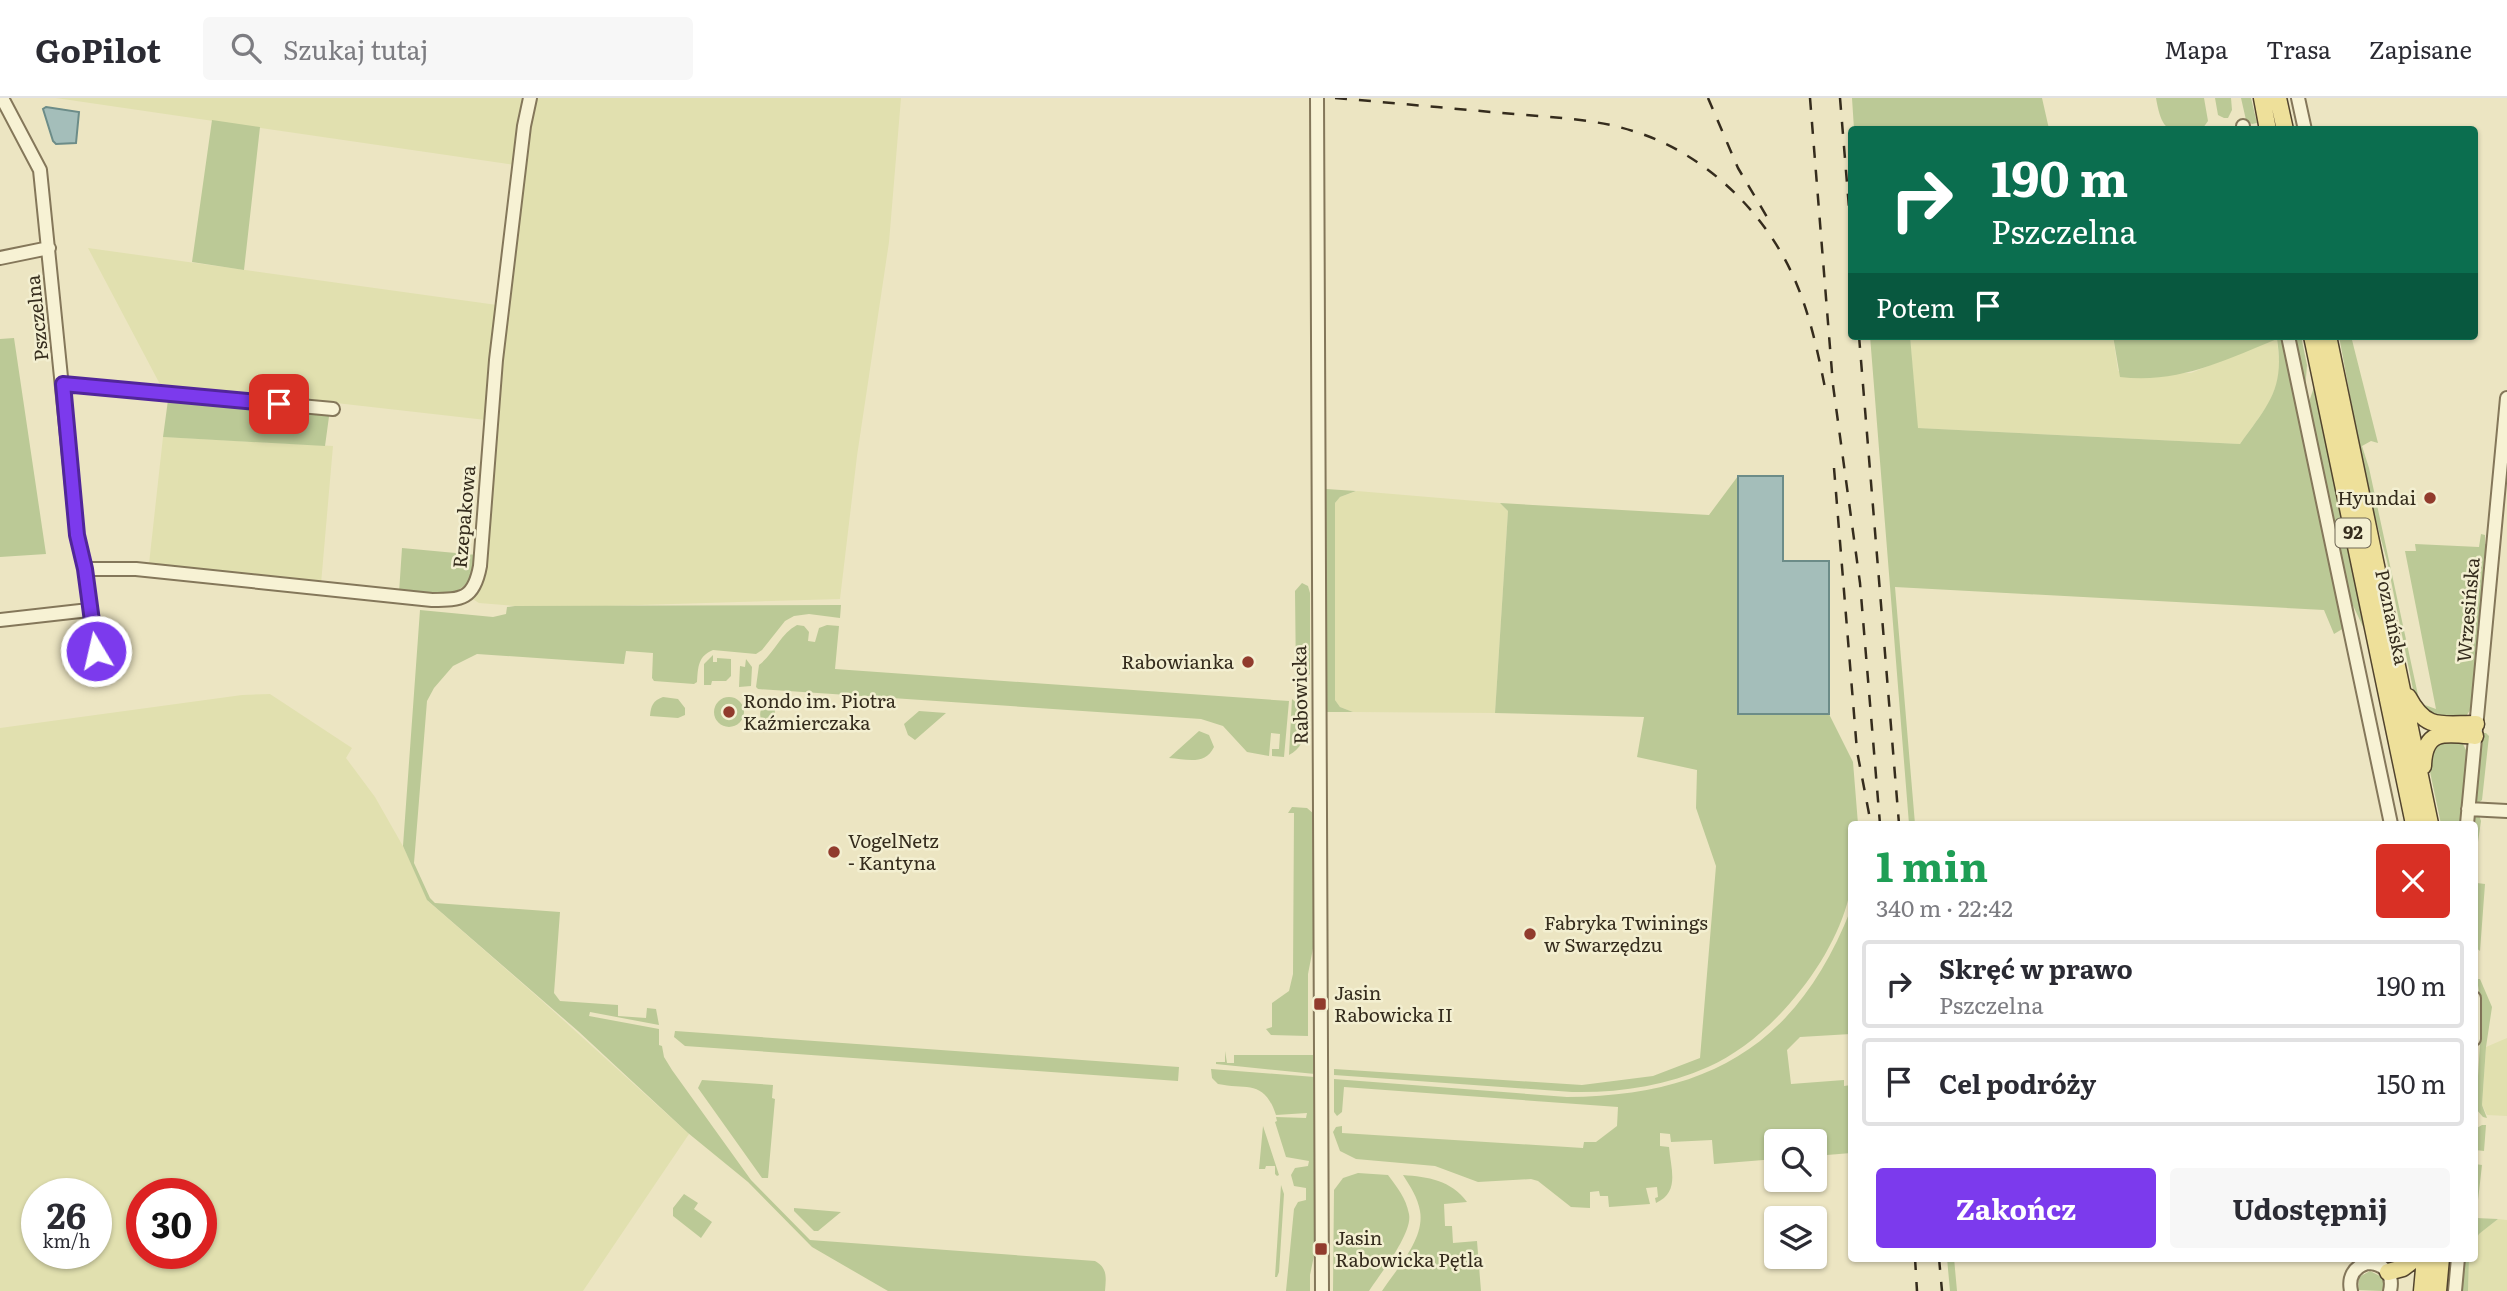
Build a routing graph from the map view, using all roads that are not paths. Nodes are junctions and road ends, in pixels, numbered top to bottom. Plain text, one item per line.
1 (2, 98) edge
2 (530, 98) edge
3 (1317, 98) edge
4 (2262, 98) edge
5 (2278, 98) edge
6 (2298, 98) edge
7 (2267, 126) edge
8 (2284, 126) edge
9 (2304, 126) edge
10 (49, 247) junction
11 (0, 258) edge
12 (2289, 340) edge
13 (2313, 340) edge
14 (2329, 340) edge
15 (63, 384) junction
16 (2507, 398) edge
17 (333, 409) dead end
18 (2492, 558) junction
19 (2507, 560) edge
20 (85, 569) junction
21 (89, 610) junction
22 (0, 620) edge
23 (96, 651) dead end
24 (2402, 686) junction
25 (2476, 730) junction
26 (2422, 786) junction
27 (2468, 809) junction
28 (2507, 811) edge
29 (2390, 821) edge
30 (2413, 821) edge
31 (2429, 821) edge
32 (2467, 821) edge
33 (2411, 1262) edge
34 (2425, 1262) edge
35 (2441, 1262) edge
36 (2458, 1262) edge
37 (2383, 1265) edge
38 (1322, 1291) edge
39 (2351, 1291) edge
40 (2390, 1291) edge
41 (2422, 1291) edge
42 (2438, 1291) edge
43 (2455, 1291) edge

1 - 10 street, Pszczelna
2 - 20 street, Rzepakowa
3 - 38 street, Rabowicka
4 - 7 main road
5 - 8 main road
6 - 9 street
10 - 11 street, Pszczelna
10 - 15 street, Pszczelna
12 - 29 street
13 - 30 main road, Poznańska / 92
14 - 24 main road, Poznańska / 92
15 - 17 street, Pszczelna
15 - 20 street, Pszczelna
16 - 18 street, Wrzesińska
18 - 19 street
18 - 25 street, Wrzesińska
20 - 21 street, Pszczelna
21 - 22 street
21 - 23 street, Pszczelna
24 - 25 main road
24 - 26 main road, Poznańska / 92
25 - 26 main road
25 - 27 street, Wrzesińska
26 - 31 main road, Poznańska / 92
27 - 28 street
27 - 32 street, Wrzesińska
33 - 37 main road
34 - 41 main road
35 - 42 main road
36 - 43 street
37 - 39 street
37 - 40 street

